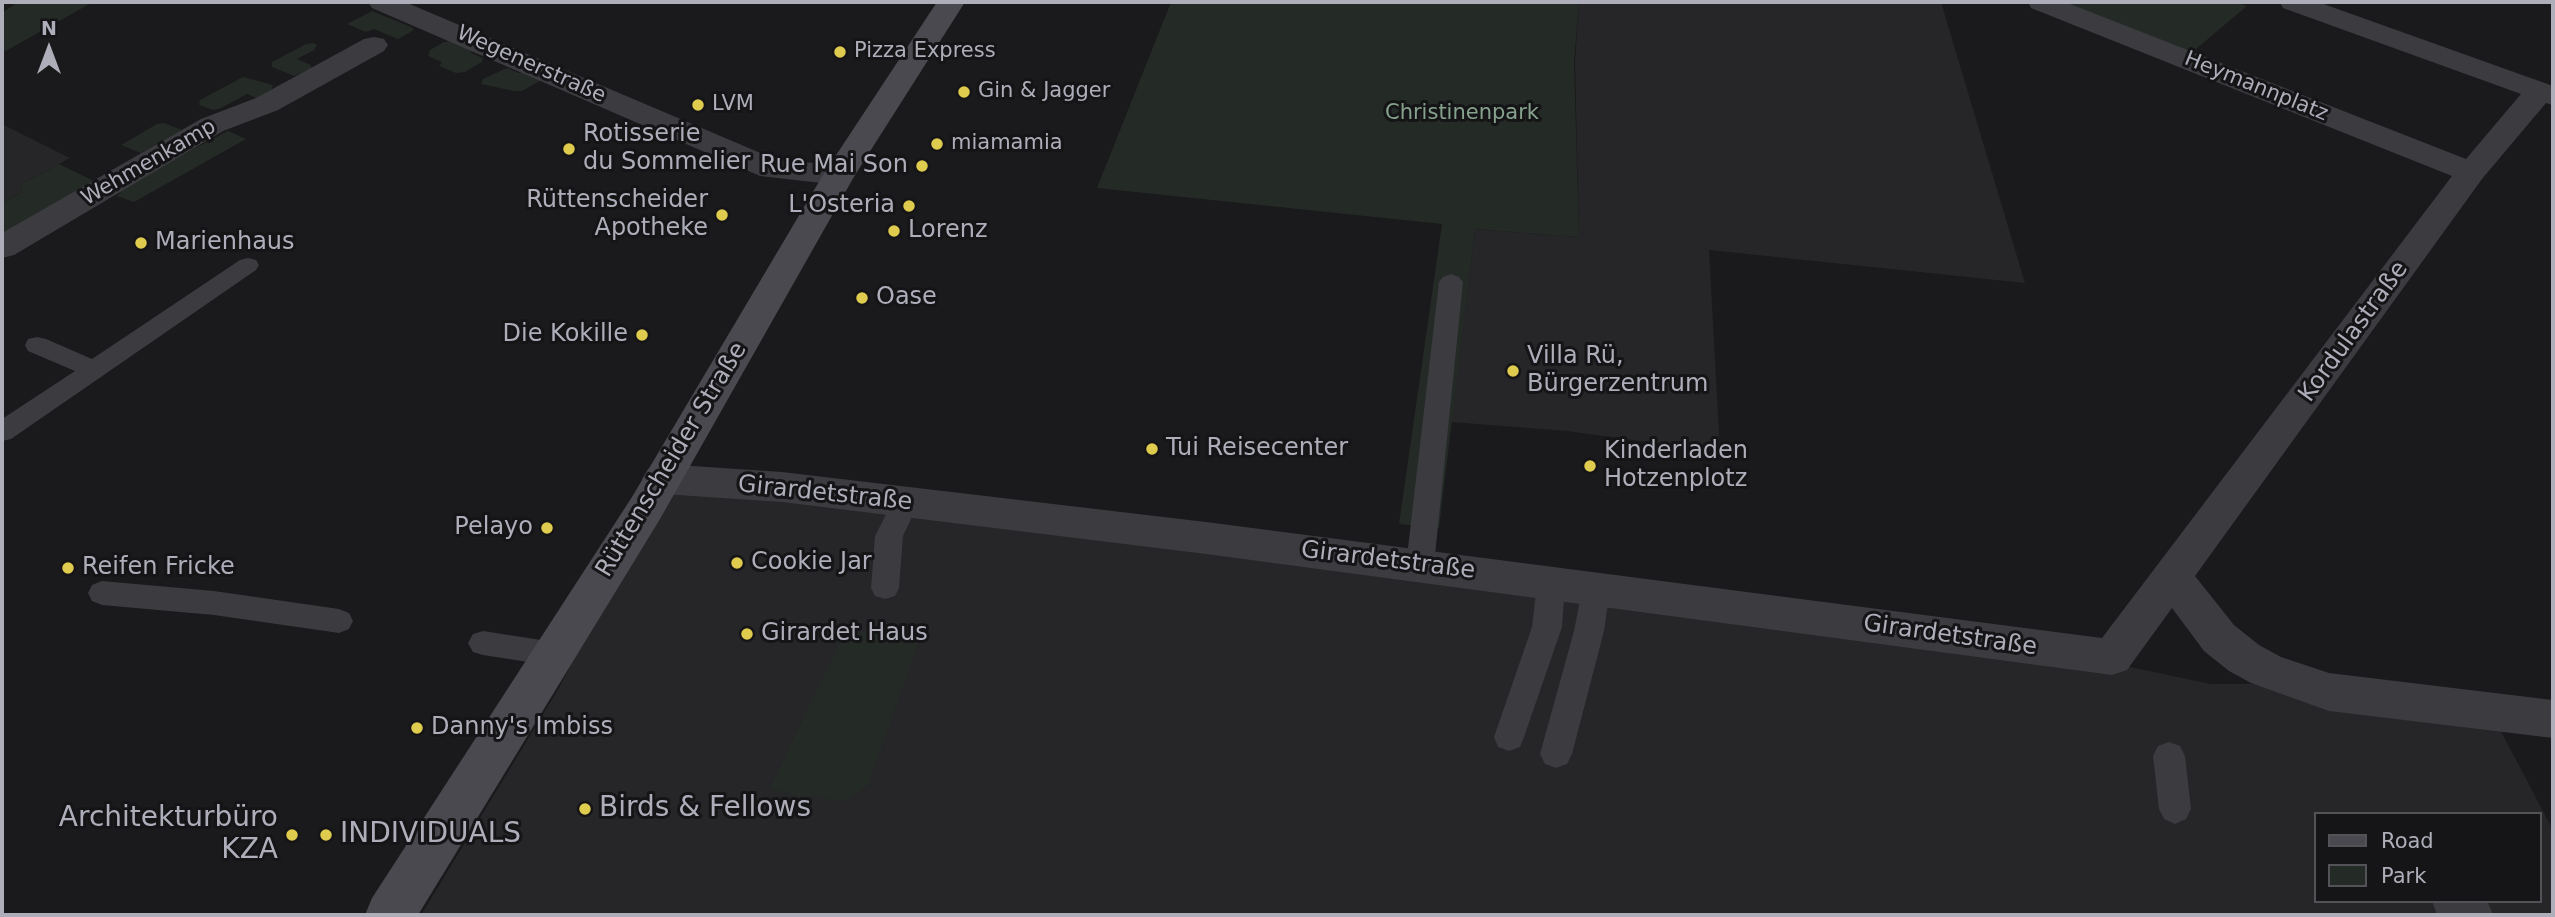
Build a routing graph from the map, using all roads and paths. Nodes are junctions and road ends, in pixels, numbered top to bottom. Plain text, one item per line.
1 (382, 2) edge
2 (951, 2) edge
3 (2041, 2) edge
4 (2293, 2) edge
5 (423, 8) edge
6 (374, 45) dead end
7 (2546, 93) edge
8 (2471, 172) junction
9 (839, 175) junction
10 (2, 247) edge
11 (248, 265) dead end
12 (1451, 282) dead end
13 (37, 345) dead end
14 (94, 369) junction
15 (2, 432) edge
16 (662, 479) junction
17 (906, 502) junction
18 (1420, 565) junction
19 (2173, 576) junction
20 (1551, 584) junction
21 (885, 588) dead end
22 (1597, 590) junction
23 (102, 593) dead end
24 (339, 621) dead end
25 (483, 643) dead end
26 (554, 654) junction
27 (2112, 657) joint
28 (2553, 719) edge
29 (1508, 737) dead end
30 (1556, 754) dead end
31 (2169, 756) dead end
32 (2175, 809) dead end
33 (2450, 903) edge
34 (390, 915) edge
35 (2476, 915) edge

1 - 5 street, Wegenerstraße
2 - 9 street, Rüttenscheider Straße
3 - 8 street, Heymannplatz
4 - 7 street
5 - 9 street, Wegenerstraße
6 - 10 street, Wehmenkamp
7 - 8 street, Kordulastraße
8 - 19 street, Kordulastraße
9 - 16 street, Rüttenscheider Straße
11 - 14 lane
12 - 18 lane
13 - 14 lane
14 - 15 lane
16 - 17 street, Girardetstraße
16 - 26 street, Rüttenscheider Straße
17 - 18 street, Girardetstraße
17 - 21 lane
18 - 20 street, Girardetstraße
19 - 27 street, Kordulastraße
19 - 28 street
20 - 22 street, Girardetstraße
20 - 29 lane
22 - 27 street, Girardetstraße
22 - 30 lane
23 - 24 lane
25 - 26 lane
26 - 34 street, Rüttenscheider Straße
31 - 32 lane
33 - 35 lane

